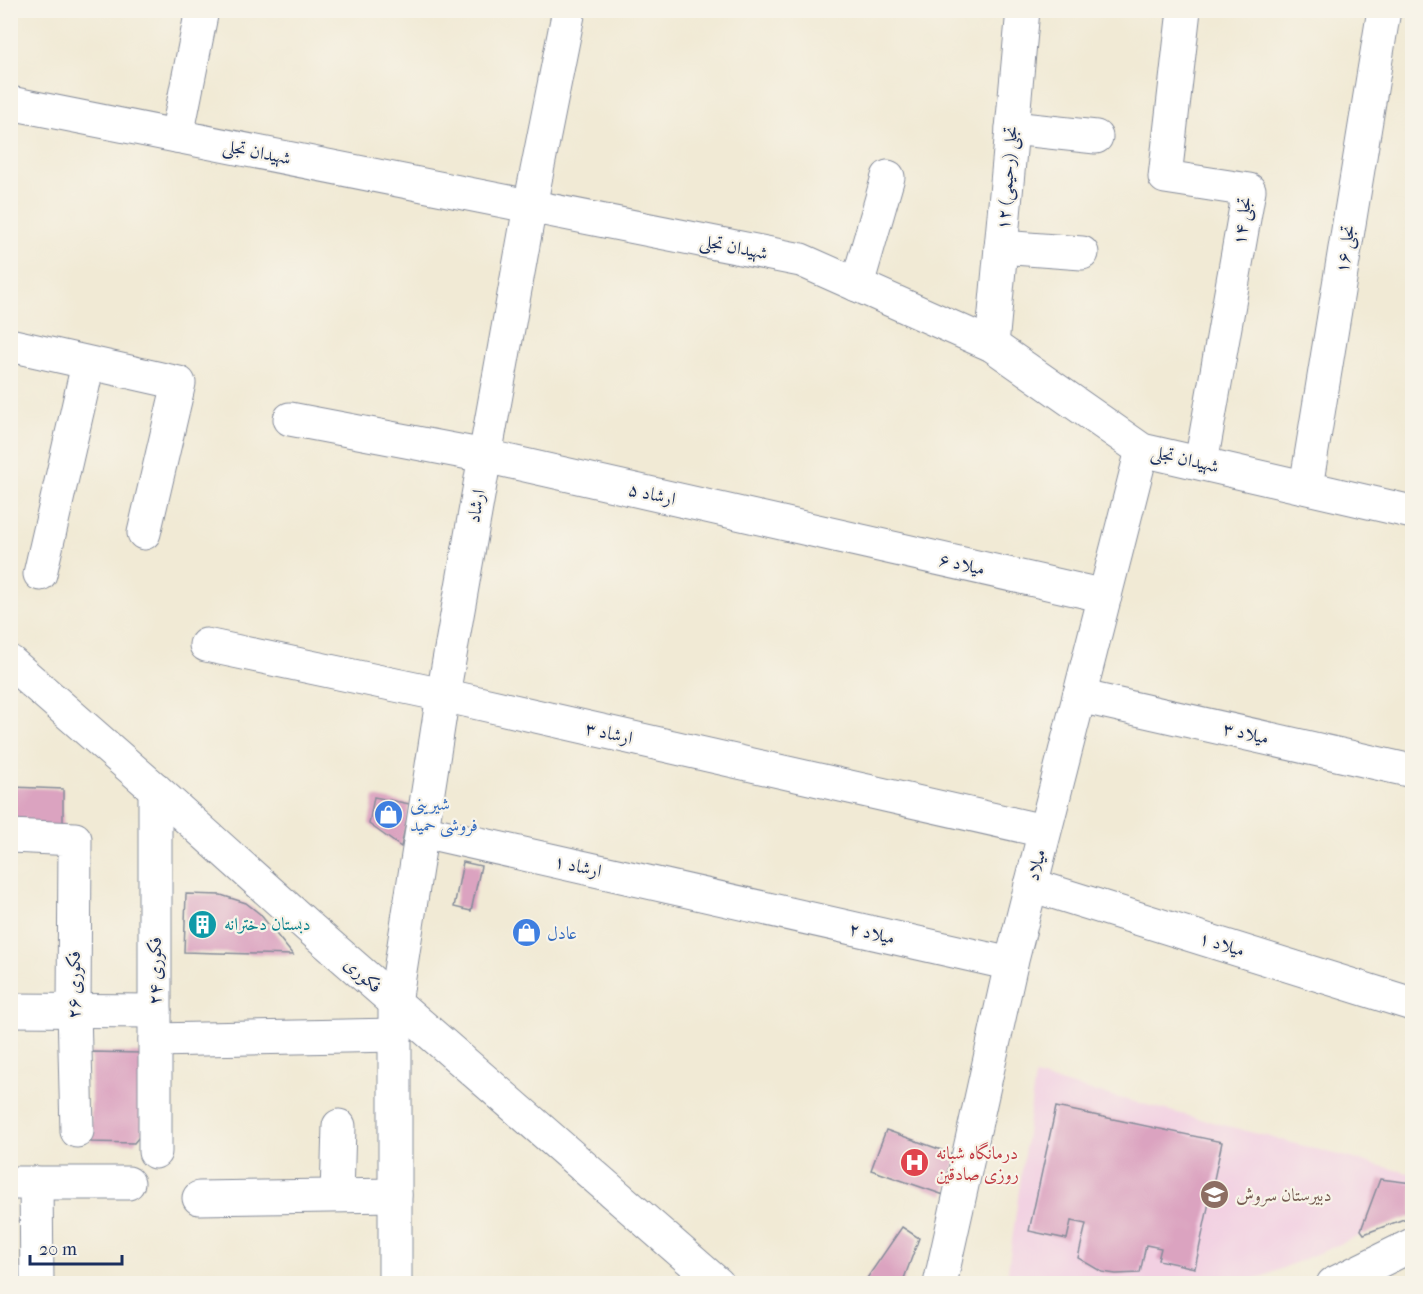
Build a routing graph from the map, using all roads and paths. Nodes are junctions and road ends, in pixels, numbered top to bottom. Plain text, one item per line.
1 (202, 10) edge
2 (569, 10) edge
3 (1023, 10) edge
4 (1184, 10) edge
5 (1383, 10) edge
6 (10, 103) edge
7 (1012, 128) junction
8 (177, 136) junction
9 (1096, 137) dead end
10 (888, 177) dead end
11 (530, 206) junction
12 (1001, 247) junction
13 (1082, 253) dead end
14 (856, 285) junction
15 (10, 345) edge
16 (992, 345) junction
17 (88, 364) junction
18 (290, 419) dead end
19 (1142, 450) junction
20 (485, 456) junction
21 (1201, 463) junction
22 (1306, 487) junction
23 (1413, 512) edge
24 (819, 532) joint
25 (144, 533) dead end
26 (40, 574) dead end
27 (1105, 596) junction
28 (206, 645) dead end
29 (10, 662) edge
30 (443, 695) junction
31 (1079, 696) junction
32 (1413, 771) edge
33 (155, 789) junction
34 (422, 831) junction
35 (1044, 831) junction
36 (10, 836) edge
37 (1031, 885) junction
38 (734, 902) joint
39 (1011, 964) junction
40 (395, 1003) junction
41 (1413, 1004) edge
42 (74, 1009) junction
43 (10, 1010) edge
44 (155, 1025) junction
45 (395, 1035) junction
46 (339, 1126) dead end
47 (77, 1131) dead end
48 (155, 1152) dead end
49 (23, 1183) edge
50 (128, 1183) dead end
51 (337, 1195) junction
52 (395, 1195) junction
53 (199, 1198) dead end
54 (1413, 1245) edge
55 (37, 1284) edge
56 (395, 1284) edge
57 (718, 1284) edge
58 (939, 1284) edge
59 (1333, 1284) edge

1 - 8 street
2 - 11 street, ارشاد
3 - 7 street, ۱۲ تجلی (رحیمی)
4 - 21 street, تجلی ۱۴
5 - 22 street, ۱۶ تجلی
6 - 8 street, شهیدان تجلی
7 - 9 street
7 - 12 street, ۱۲ تجلی (رحیمی)
8 - 11 street, شهیدان تجلی
10 - 14 street
11 - 14 street, شهیدان تجلی
11 - 20 street, ارشاد
12 - 13 street
12 - 16 street, ۱۲ تجلی (رحیمی)
14 - 16 street, شهیدان تجلی
15 - 17 street
16 - 19 street, شهیدان تجلی
17 - 25 street
17 - 26 street
18 - 20 street, ۵ ارشاد
19 - 21 street, شهیدان تجلی
19 - 27 street, میلاد
20 - 24 street, ۵ ارشاد
20 - 30 street, ارشاد
21 - 22 street, شهیدان تجلی
22 - 23 street, شهیدان تجلی
24 - 27 street, ۶ میلاد
27 - 31 street, میلاد
28 - 30 street, ۳ ارشاد
29 - 33 street, فکوری
30 - 34 street, ارشاد
30 - 35 street, ۳ ارشاد
31 - 32 street, ۳ میلاد
31 - 35 street, میلاد
33 - 40 street, فکوری
33 - 44 street, فکوری ۲۴
34 - 38 street, ۱ ارشاد
34 - 40 street, ارشاد
35 - 37 street, میلاد
36 - 42 street, فکوری ۲۶
37 - 39 street, میلاد
37 - 41 street, ۱ میلاد
38 - 39 street, ۲ میلاد
39 - 58 street, میلاد
40 - 45 street, ارشاد
40 - 57 street, فکوری
42 - 43 street
42 - 44 street
42 - 47 street, فکوری ۲۶
44 - 45 street
44 - 48 street, فکوری ۲۴
45 - 52 street, ارشاد
46 - 51 street
49 - 50 street
49 - 55 street
51 - 52 street
51 - 53 street
52 - 56 street, ارشاد
54 - 59 street

